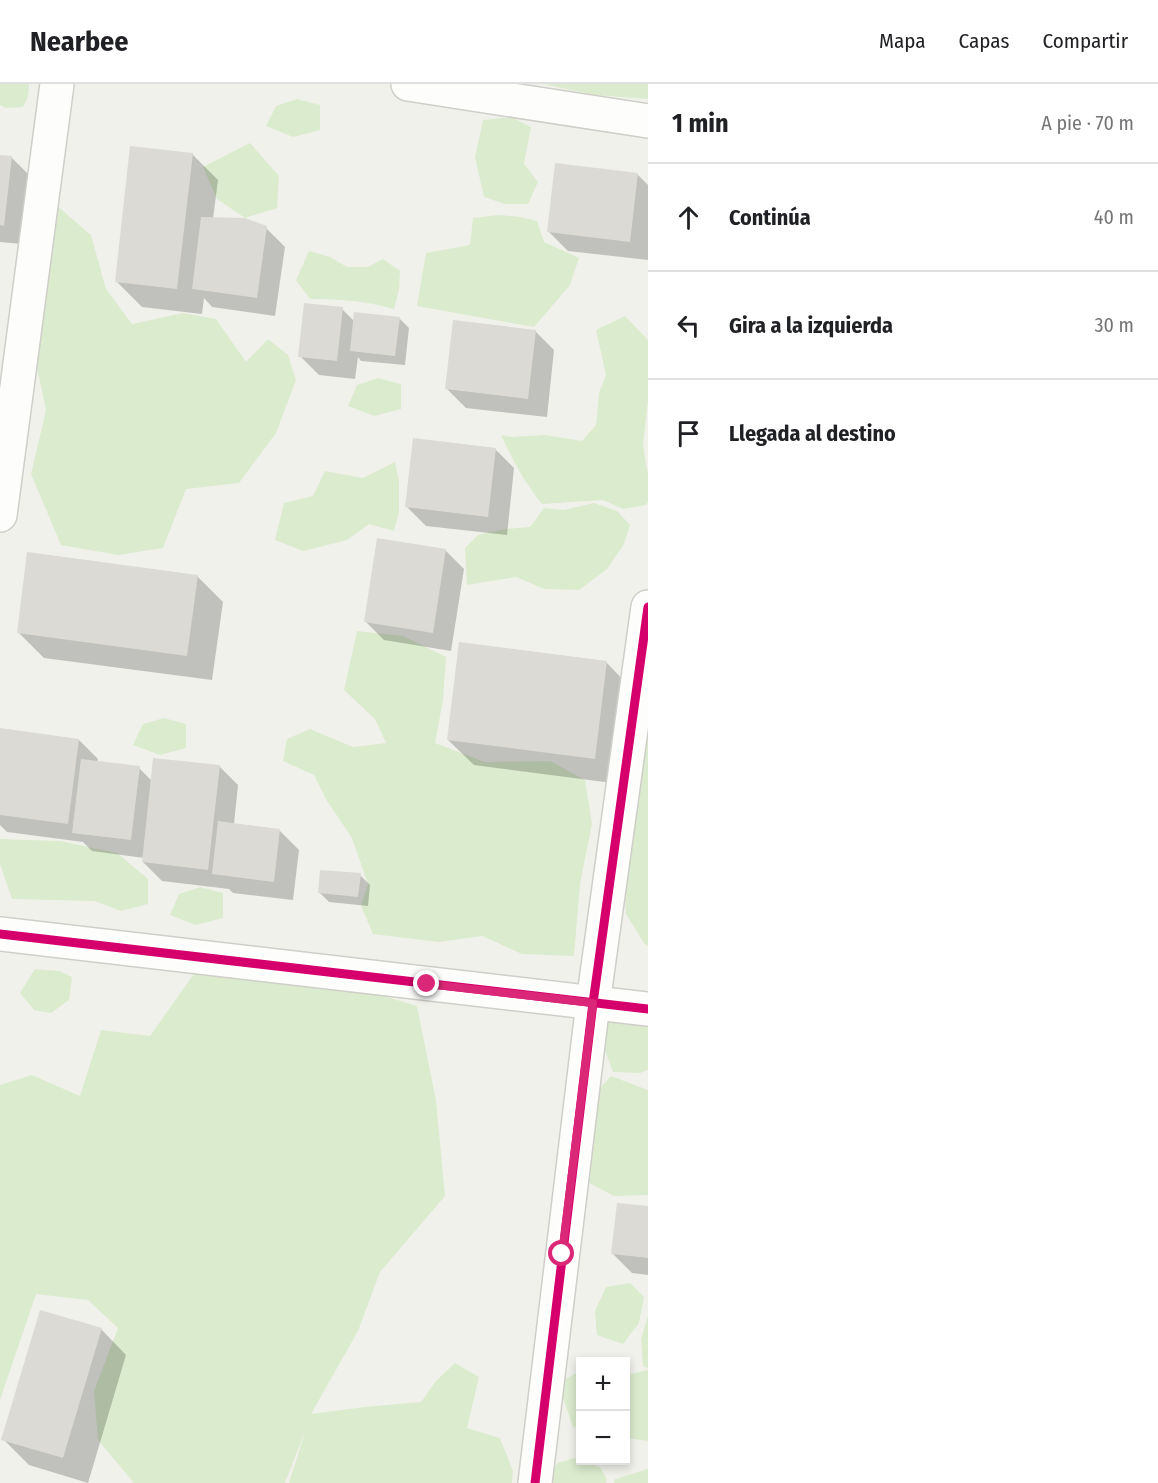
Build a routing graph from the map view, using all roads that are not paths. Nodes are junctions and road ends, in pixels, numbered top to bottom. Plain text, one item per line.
1 (57, 84) edge
2 (408, 84) edge
3 (648, 121) edge
4 (1, 507) edge
5 (648, 608) edge
6 (0, 934) edge
7 (593, 1003) junction
8 (648, 1009) edge
9 (535, 1483) edge

1 - 4 street
2 - 3 street
5 - 7 street
6 - 7 street
7 - 8 street
7 - 9 street

